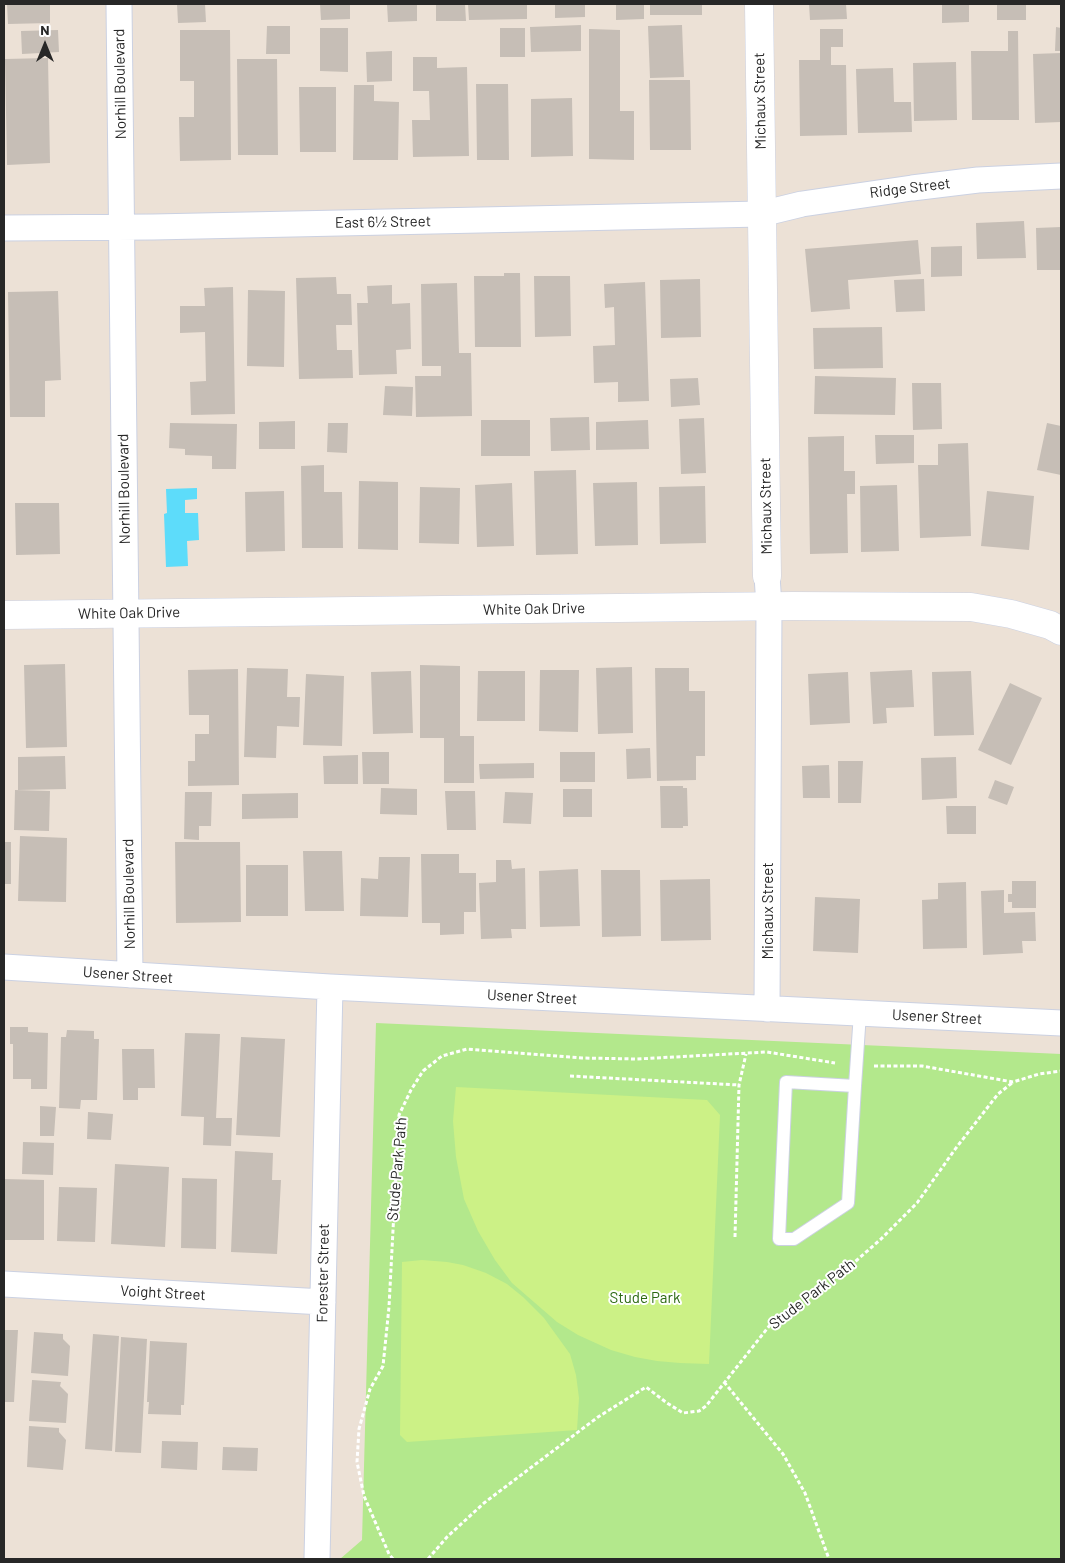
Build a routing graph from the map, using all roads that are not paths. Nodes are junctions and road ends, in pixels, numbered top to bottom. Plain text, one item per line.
1 (119, 4) edge
2 (759, 4) edge
3 (1061, 176) edge
4 (761, 214) junction
5 (121, 227) junction
6 (4, 228) edge
7 (767, 576) joint
8 (769, 606) junction
9 (126, 613) junction
10 (4, 615) edge
11 (1061, 631) edge
12 (4, 967) edge
13 (130, 975) junction
14 (330, 987) junction
15 (767, 1009) junction
16 (860, 1013) junction
17 (1061, 1022) edge
18 (855, 1086) junction
19 (4, 1284) edge
20 (323, 1302) junction
21 (317, 1559) edge

1 - 5 street, Norhill Boulevard
2 - 4 main road, Michaux Street
3 - 4 street, Ridge Street
4 - 5 street, East 6½ Street
4 - 7 main road, Michaux Street
5 - 6 street, East 6½ Street
5 - 9 street, Norhill Boulevard
7 - 8 street, Michaux Street
8 - 9 main road, White Oak Drive
8 - 11 main road, White Oak Drive
8 - 15 street, Michaux Street
9 - 10 main road, White Oak Drive
9 - 13 street, Norhill Boulevard
12 - 13 street, Usener Street
13 - 14 street, Usener Street
14 - 15 street, Usener Street
14 - 20 street, Forester Street
15 - 16 street, Usener Street
16 - 17 street, Usener Street
16 - 18 lane
18 - 18 lane
19 - 20 street, Voight Street
20 - 21 street, Forester Street

